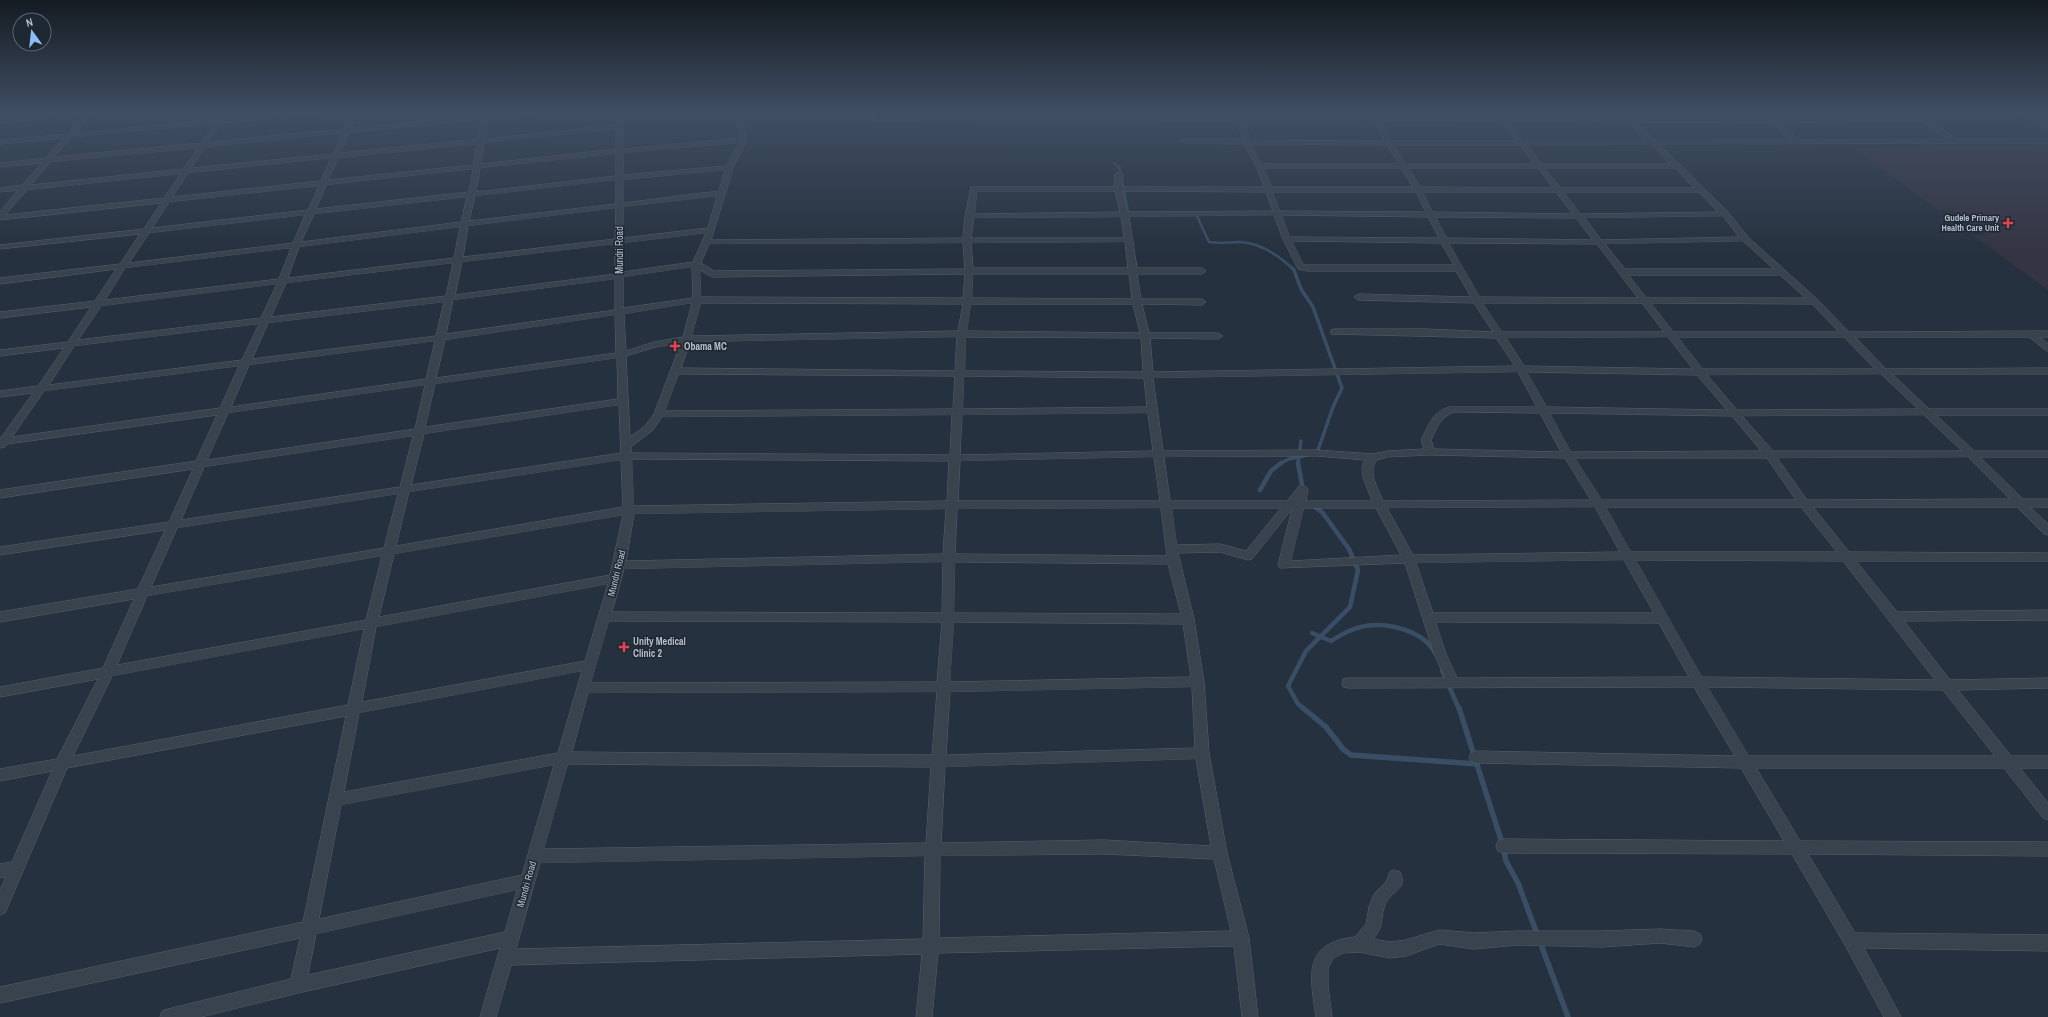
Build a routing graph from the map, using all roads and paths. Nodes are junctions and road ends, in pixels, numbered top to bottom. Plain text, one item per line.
1 (62, 159) edge
2 (193, 159) edge
3 (297, 159) edge
4 (335, 159) edge
5 (477, 159) edge
6 (535, 159) edge
7 (619, 159) edge
8 (734, 159) edge
9 (1256, 159) edge
10 (1400, 159) edge
11 (1535, 159) edge
12 (1670, 159) edge
13 (47, 161) junction
14 (0, 166) edge
15 (476, 166) junction
16 (1260, 166) junction
17 (1404, 166) junction
18 (1540, 166) junction
19 (1677, 166) junction
20 (730, 168) junction
21 (185, 172) junction
22 (1119, 174) dead end
23 (618, 178) junction
24 (324, 183) junction
25 (26, 188) junction
26 (1418, 188) junction
27 (1268, 189) junction
28 (0, 190) edge
29 (1118, 190) junction
30 (1700, 190) junction
31 (1558, 191) junction
32 (721, 193) junction
33 (472, 194) junction
34 (165, 200) junction
35 (619, 207) junction
36 (310, 213) junction
37 (1277, 213) junction
38 (1429, 213) junction
39 (1725, 214) junction
40 (1125, 215) junction
41 (970, 216) junction
42 (1579, 216) junction
43 (0, 217) edge
44 (464, 225) junction
45 (711, 230) junction
46 (145, 232) junction
47 (1287, 239) junction
48 (1443, 239) junction
49 (1745, 239) junction
50 (1129, 240) junction
51 (619, 241) junction
52 (967, 241) junction
53 (704, 242) junction
54 (1598, 242) junction
55 (296, 245) junction
56 (0, 247) edge
57 (458, 261) junction
58 (696, 264) junction
59 (122, 266) junction
60 (1459, 268) junction
61 (1133, 270) junction
62 (969, 271) junction
63 (1202, 271) dead end
64 (1622, 272) junction
65 (1781, 272) junction
66 (619, 276) junction
67 (0, 280) edge
68 (282, 282) junction
69 (1358, 297) dead end
70 (449, 298) junction
71 (1643, 299) junction
72 (697, 300) junction
73 (1477, 300) junction
74 (1814, 301) junction
75 (968, 302) junction
76 (1137, 302) junction
77 (1202, 302) dead end
78 (96, 303) junction
79 (619, 312) junction
80 (0, 316) edge
81 (265, 320) junction
82 (1334, 332) dead end
83 (962, 334) junction
84 (1671, 334) junction
85 (1847, 334) junction
86 (2031, 334) junction
87 (2048, 334) edge
88 (1145, 335) junction
89 (1501, 335) junction
90 (1218, 336) dead end
91 (440, 338) junction
92 (686, 339) junction
93 (72, 344) junction
94 (2048, 349) edge
95 (0, 353) edge
96 (621, 355) junction
97 (244, 363) junction
98 (1521, 370) junction
99 (675, 371) junction
100 (1883, 371) junction
101 (2048, 371) edge
102 (1700, 372) junction
103 (960, 374) junction
104 (1148, 375) junction
105 (430, 382) junction
106 (41, 389) junction
107 (0, 394) edge
108 (623, 401) junction
109 (224, 410) junction
110 (1153, 410) junction
111 (958, 412) junction
112 (1543, 412) junction
113 (2048, 412) edge
114 (1734, 413) junction
115 (1928, 413) junction
116 (659, 414) junction
117 (419, 432) junction
118 (1, 444) edge
119 (626, 451) junction
120 (1430, 452) junction
121 (1158, 454) junction
122 (1972, 454) junction
123 (2048, 454) edge
124 (1568, 455) junction
125 (1770, 455) junction
126 (1373, 457) junction
127 (954, 458) junction
128 (201, 464) junction
129 (405, 489) junction
130 (0, 494) edge
131 (2022, 503) junction
132 (2048, 503) edge
133 (1379, 504) junction
134 (1599, 504) junction
135 (1804, 504) junction
136 (953, 505) junction
137 (1166, 506) junction
138 (630, 510) junction
139 (173, 524) junction
140 (2048, 531) edge
141 (0, 551) edge
142 (390, 552) junction
143 (1172, 554) junction
144 (1628, 556) junction
145 (2048, 557) edge
146 (949, 558) junction
147 (1409, 558) junction
148 (1847, 558) junction
149 (619, 566) junction
150 (615, 578) junction
151 (142, 593) junction
152 (2048, 615) edge
153 (604, 616) junction
154 (0, 617) edge
155 (1428, 617) junction
156 (1893, 617) junction
157 (948, 618) junction
158 (1663, 618) junction
159 (1188, 619) junction
160 (371, 623) junction
161 (590, 665) junction
162 (108, 672) junction
163 (1198, 682) junction
164 (1698, 682) junction
165 (2048, 683) edge
166 (1348, 684) dead end
167 (1454, 684) junction
168 (1947, 685) junction
169 (943, 687) junction
170 (584, 688) junction
171 (0, 692) edge
172 (354, 708) junction
173 (1202, 753) junction
174 (1476, 757) dead end
175 (563, 758) junction
176 (939, 761) junction
177 (1746, 762) junction
178 (2048, 762) edge
179 (62, 763) junction
180 (2008, 763) junction
181 (0, 775) edge
182 (336, 800) junction
183 (2048, 814) edge
184 (1504, 846) dead end
185 (1795, 847) junction
186 (933, 849) junction
187 (2048, 849) edge
188 (1220, 853) junction
189 (535, 856) junction
190 (18, 868) junction
191 (0, 871) edge
192 (1395, 877) dead end
193 (527, 881) junction
194 (0, 908) edge
195 (310, 929) junction
196 (511, 938) junction
197 (1241, 938) junction
198 (1694, 939) dead end
199 (1851, 940) junction
200 (2048, 943) edge
201 (931, 944) junction
202 (1359, 944) junction
203 (505, 957) junction
204 (298, 985) junction
205 (0, 995) edge
206 (168, 1017) edge
207 (488, 1017) edge
208 (924, 1017) edge
209 (1250, 1017) edge
210 (1324, 1017) edge
211 (1893, 1017) edge

1 - 13 street
2 - 21 street
3 - 21 street
4 - 24 street
5 - 15 street
6 - 15 street
7 - 23 street, Mundri Road
8 - 20 street
9 - 16 street
10 - 17 street
11 - 18 street
12 - 19 street
13 - 14 street
13 - 25 street
15 - 24 street
15 - 33 street
16 - 17 street
16 - 27 street
17 - 18 street
17 - 26 street
18 - 19 street
18 - 31 street
19 - 30 street
20 - 23 street
20 - 32 street
21 - 25 street
21 - 34 street
22 - 29 street
23 - 33 street
23 - 35 street, Mundri Road
24 - 34 street
24 - 36 street
25 - 28 street
25 - 43 street
26 - 27 street
26 - 31 street
26 - 38 street
27 - 29 street
27 - 37 street
29 - 40 street
29 - 41 street
30 - 31 street
30 - 39 street
31 - 42 street
32 - 35 street
32 - 45 street
33 - 36 street
33 - 44 street
34 - 43 street
34 - 46 street
35 - 44 street
35 - 51 street, Mundri Road
36 - 46 street
36 - 55 street
37 - 38 street
37 - 40 street
37 - 47 street
38 - 42 street
38 - 48 street
39 - 42 street
39 - 49 street
40 - 41 street
40 - 50 street
41 - 52 street
42 - 54 street
44 - 55 street
44 - 57 street
45 - 51 street
45 - 53 street
46 - 56 street
46 - 59 street
47 - 48 street
47 - 60 street
48 - 54 street
48 - 60 street
49 - 54 street
49 - 65 street
50 - 52 street
50 - 61 street
51 - 57 street
51 - 66 street, Mundri Road
52 - 53 street
52 - 62 street
53 - 58 street
54 - 64 street
55 - 59 street
55 - 68 street
57 - 68 street
57 - 70 street
58 - 62 street
58 - 66 street
58 - 72 street
59 - 67 street
59 - 78 street
60 - 73 street
61 - 62 street
61 - 63 street
61 - 76 street
62 - 75 street
64 - 65 street
64 - 71 street
65 - 74 street
66 - 70 street
66 - 79 street, Mundri Road
68 - 78 street
68 - 81 street
69 - 73 street
70 - 81 street
70 - 91 street
71 - 73 street
71 - 74 street
71 - 84 street
72 - 75 street
72 - 79 street
72 - 92 street
73 - 89 street
74 - 85 street
75 - 76 street
75 - 83 street
76 - 77 street
76 - 88 street
78 - 80 street
78 - 93 street
79 - 91 street
79 - 96 street, Mundri Road
81 - 93 street
81 - 97 street
82 - 89 street
83 - 88 street
83 - 92 street
83 - 103 street
84 - 85 street
84 - 89 street
84 - 102 street
85 - 86 street
85 - 100 street
86 - 87 street
86 - 94 street
88 - 90 street
88 - 104 street
89 - 98 street
91 - 97 street
91 - 105 street
92 - 96 street
92 - 99 street
93 - 95 street
93 - 106 street
96 - 105 street
96 - 108 street, Mundri Road
97 - 106 street
97 - 109 street
98 - 102 street
98 - 104 street
98 - 112 street
99 - 103 street
99 - 116 street
100 - 101 street
100 - 102 street
100 - 115 street
102 - 114 street
103 - 104 street
103 - 111 street
104 - 110 street
105 - 109 street
105 - 117 street
106 - 107 street
106 - 118 street
108 - 117 street
108 - 119 street, Mundri Road
109 - 118 street
109 - 128 street
110 - 111 street
110 - 121 street
111 - 116 street
111 - 127 street
112 - 114 street
112 - 120 street
112 - 124 street
113 - 115 street
114 - 115 street
114 - 125 street
115 - 122 street
116 - 119 street
117 - 128 street
117 - 129 street
119 - 127 street
119 - 129 street
119 - 138 street, Mundri Road
120 - 124 street
120 - 126 street
121 - 126 street
121 - 127 street
121 - 137 street
122 - 123 street
122 - 125 street
122 - 131 street
124 - 125 street
124 - 134 street
125 - 135 street
126 - 133 street
127 - 136 street
128 - 130 street
128 - 139 street
129 - 139 street
129 - 142 street
131 - 132 street
131 - 135 street
131 - 140 street
133 - 134 street
133 - 137 street
133 - 147 street
134 - 135 street
134 - 144 street
135 - 148 street
136 - 137 street
136 - 138 street
136 - 146 street
137 - 143 street
138 - 142 street
138 - 149 street, Mundri Road
139 - 141 street
139 - 151 street
142 - 151 street
142 - 160 street
143 - 146 street
143 - 147 street
143 - 159 street
144 - 147 street
144 - 148 street
144 - 158 street
145 - 148 street
146 - 149 street
146 - 157 street
147 - 155 street
148 - 156 street
149 - 150 street, Mundri Road
150 - 153 street, Mundri Road
150 - 160 street
151 - 154 street
151 - 162 street
152 - 156 street
153 - 157 street
153 - 161 street, Mundri Road
155 - 158 street
155 - 167 street
156 - 168 street
157 - 159 street
157 - 169 street
158 - 164 street
159 - 163 street
160 - 162 street
160 - 172 street
161 - 170 street, Mundri Road
161 - 172 street
162 - 171 street
162 - 179 street
163 - 169 street
163 - 173 street
164 - 167 street
164 - 168 street
164 - 177 street
165 - 168 street
166 - 167 street
168 - 180 street
169 - 170 street
169 - 176 street
170 - 175 street, Mundri Road
172 - 179 street
172 - 182 street
173 - 176 street
173 - 188 street
174 - 177 street
175 - 176 street
175 - 182 street
175 - 189 street, Mundri Road
176 - 186 street
177 - 180 street
177 - 185 street
178 - 180 street
179 - 181 street
179 - 190 street
180 - 183 street
182 - 195 street
184 - 185 street
185 - 187 street
185 - 199 street
186 - 188 street
186 - 189 street
186 - 201 street
188 - 197 street
189 - 193 street, Mundri Road
190 - 191 street
190 - 194 street
192 - 202 street
193 - 195 street
193 - 196 street, Mundri Road
195 - 204 street
195 - 205 street
196 - 203 street, Mundri Road
196 - 204 street
197 - 201 street
197 - 209 street
198 - 202 street
199 - 200 street
199 - 211 street
201 - 203 street
201 - 208 street
202 - 210 street
203 - 207 street, Mundri Road
204 - 206 street

